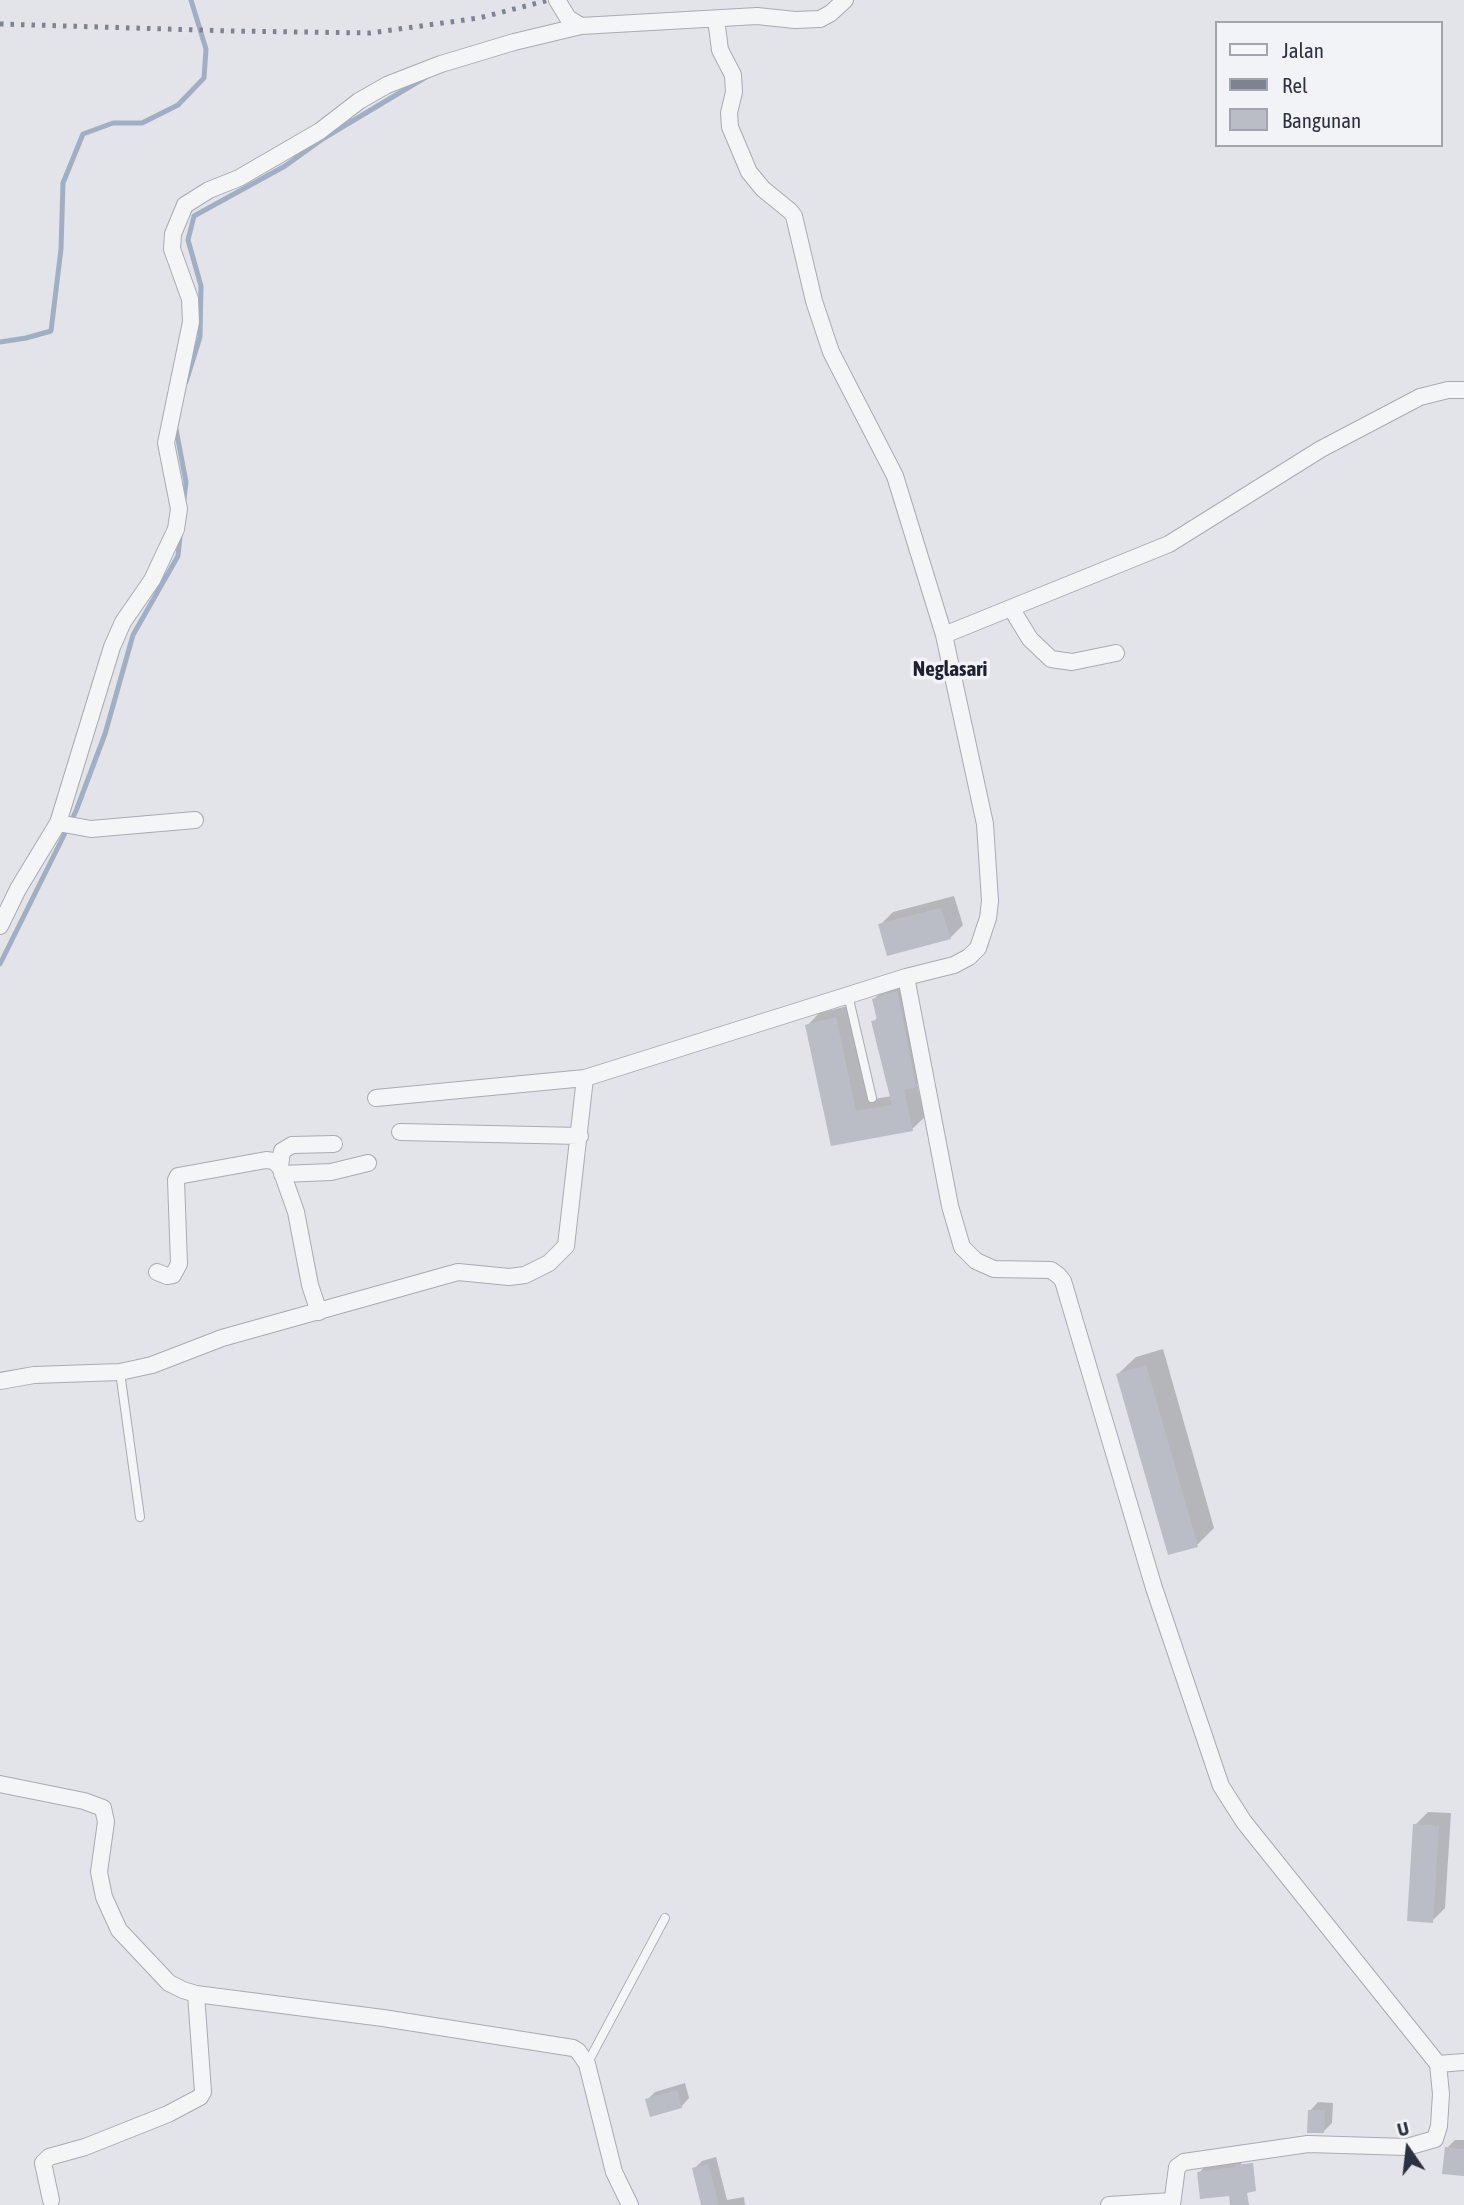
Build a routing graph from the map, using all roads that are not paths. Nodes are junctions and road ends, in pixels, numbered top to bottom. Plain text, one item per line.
1 (556, 0) edge
2 (845, 0) edge
3 (716, 19) junction
4 (581, 26) junction
5 (1464, 390) edge
6 (1011, 608) junction
7 (944, 635) junction
8 (1116, 653) dead end
9 (195, 820) dead end
10 (60, 824) junction
11 (0, 926) edge
12 (906, 977) junction
13 (848, 995) junction
14 (585, 1077) junction
15 (376, 1098) dead end
16 (872, 1098) dead end
17 (400, 1132) dead end
18 (580, 1136) junction
19 (334, 1144) dead end
20 (368, 1163) dead end
21 (281, 1171) junction
22 (157, 1272) dead end
23 (319, 1312) junction
24 (120, 1372) junction
25 (0, 1381) edge
26 (140, 1517) dead end
27 (0, 1784) edge
28 (665, 1918) dead end
29 (196, 1994) junction
30 (1464, 2062) edge
31 (587, 2064) junction
32 (1438, 2064) junction
33 (51, 2200) dead end
34 (1172, 2203) edge
35 (630, 2205) edge
36 (1109, 2205) edge

1 - 4 street
2 - 3 street
3 - 4 street
3 - 7 street
4 - 10 street
5 - 6 street
6 - 7 street
6 - 8 street
7 - 12 street
9 - 10 street
10 - 11 street
12 - 13 street
12 - 32 street
13 - 14 street
13 - 16 lane
14 - 15 street
14 - 18 street
17 - 18 street
18 - 23 street
19 - 21 street
20 - 21 street
21 - 22 street
21 - 23 street
23 - 24 street
24 - 25 street
24 - 26 lane
27 - 29 street
28 - 31 lane
29 - 31 street
29 - 33 street
30 - 32 street
31 - 35 street
32 - 34 street
34 - 36 street

